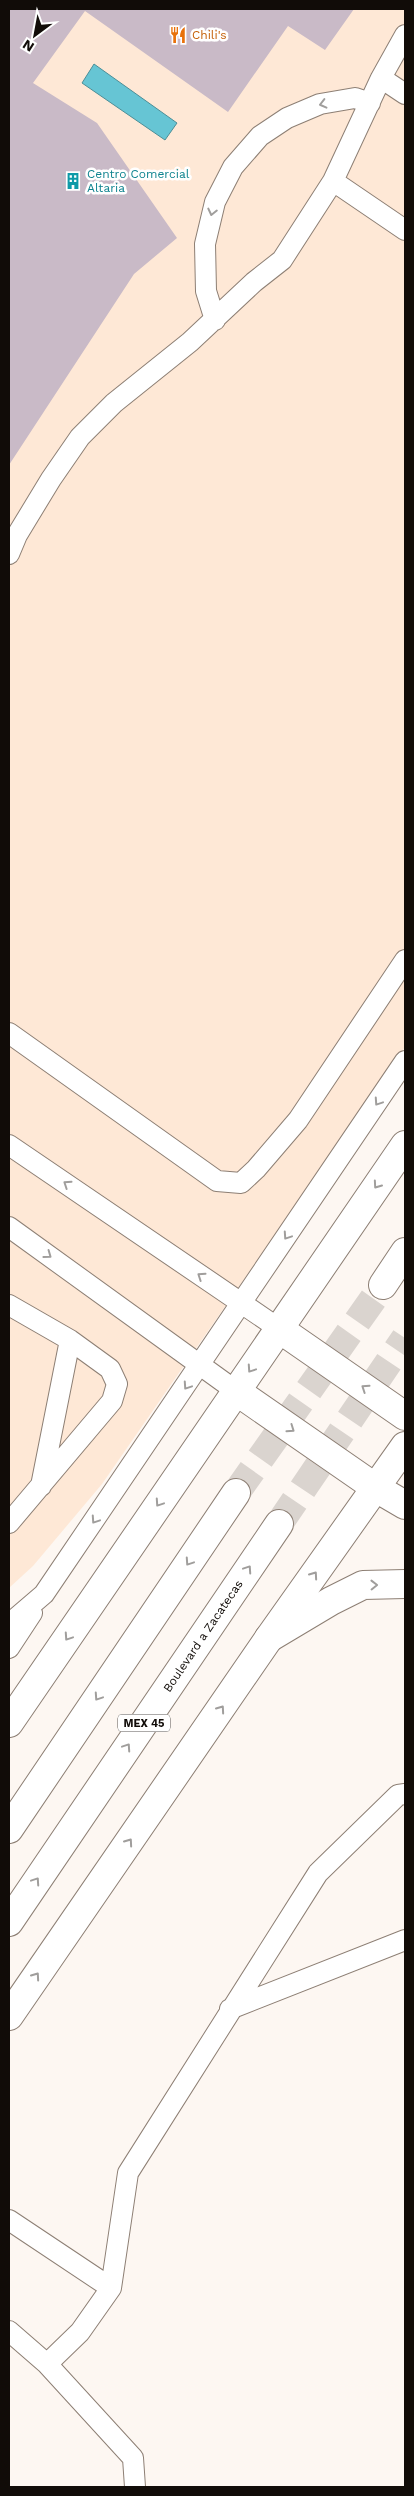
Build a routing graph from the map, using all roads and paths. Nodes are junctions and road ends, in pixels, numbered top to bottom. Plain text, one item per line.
1 (405, 35) edge
2 (382, 78) junction
3 (405, 94) edge
4 (370, 103) junction
5 (333, 181) junction
6 (405, 230) edge
7 (215, 320) junction
8 (9, 554) edge
9 (405, 960) edge
10 (9, 1033) edge
11 (405, 1061) edge
12 (9, 1145) edge
13 (405, 1145) edge
14 (9, 1227) edge
15 (405, 1252) edge
16 (383, 1285) tunnel mouth
17 (241, 1304) junction
18 (9, 1305) edge
19 (278, 1328) junction
20 (70, 1340) junction
21 (201, 1366) junction
22 (236, 1391) junction
23 (405, 1416) edge
24 (405, 1446) edge
25 (40, 1488) junction
26 (376, 1488) junction
27 (236, 1493) tunnel mouth
28 (405, 1505) edge
29 (9, 1523) edge
30 (279, 1524) tunnel mouth
31 (405, 1584) edge
32 (44, 1594) junction
33 (9, 1624) edge
34 (269, 1638) junction
35 (9, 1648) edge
36 (9, 1723) edge
37 (405, 1794) edge
38 (9, 1829) edge
39 (9, 1922) edge
40 (405, 1940) edge
41 (230, 2009) junction
42 (9, 2016) edge
43 (9, 2220) edge
44 (111, 2288) junction
45 (9, 2331) edge
46 (47, 2364) junction
47 (135, 2487) edge

1 - 2 lane
2 - 3 lane
2 - 4 lane
4 - 5 lane
4 -> 7 lane
5 - 6 lane
5 - 7 lane
7 - 8 lane
9 - 10 lane
11 -> 17 lane
17 -> 12 lane
13 -> 19 main road
14 -> 21 lane
15 - 16 main road
17 - 19 lane
17 - 21 lane
18 - 20 lane
19 -> 22 main road
23 -> 19 main road
20 - 25 lane
20 - 25 lane
21 - 22 lane
21 -> 32 lane
22 -> 26 main road
22 -> 36 main road
24 - 26 main road
25 - 29 lane
26 - 28 main road
34 -> 26 main road
27 -> 38 main road
39 -> 30 main road, Boulevard a Zacatecas / MEX 45
34 -> 31 main road
32 - 33 lane
32 - 35 lane
42 -> 34 main road
37 - 41 lane
40 - 41 lane
41 - 44 lane
43 - 44 lane
44 - 46 lane
45 - 46 lane
46 - 47 lane

